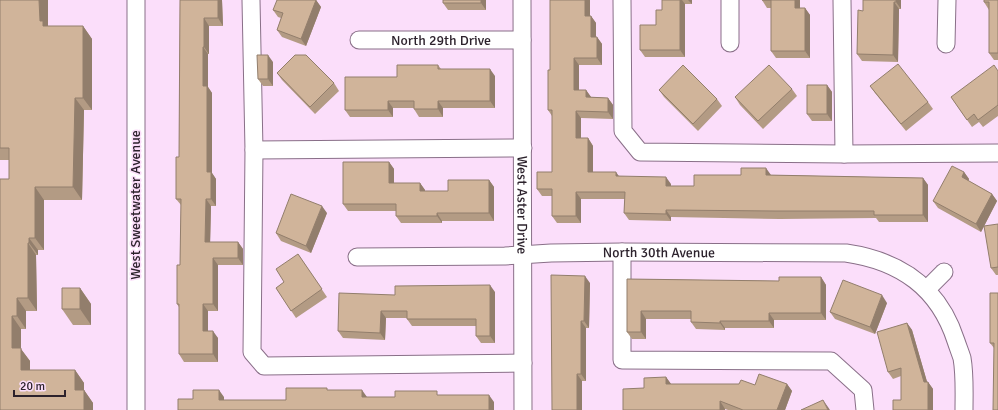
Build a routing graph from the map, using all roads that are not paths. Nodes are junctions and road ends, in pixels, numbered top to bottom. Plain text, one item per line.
1 (136, 0) edge
2 (251, 0) edge
3 (522, 0) edge
4 (622, 0) edge
5 (730, 0) edge
6 (842, 0) edge
7 (947, 0) edge
8 (359, 40) dead end
9 (522, 40) junction
10 (730, 43) dead end
11 (946, 44) dead end
12 (522, 148) junction
13 (254, 150) junction
14 (998, 153) edge
15 (844, 154) junction
16 (622, 252) junction
17 (523, 255) junction
18 (358, 257) dead end
19 (944, 272) dead end
20 (927, 289) junction
21 (523, 363) junction
22 (136, 410) edge
23 (523, 410) edge
24 (865, 410) edge
25 (964, 410) edge

1 - 22 street, West Sweetwater Avenue
2 - 13 street
3 - 9 street, West Aster Drive
4 - 15 street
5 - 10 street
6 - 15 street
7 - 11 street
8 - 9 street, North 29th Drive
9 - 12 street, West Aster Drive
12 - 13 street
12 - 17 street, West Aster Drive
13 - 21 street
14 - 15 street
16 - 17 street, North 30th Avenue
16 - 20 street, North 30th Avenue
16 - 24 street
17 - 18 street, North 30th Avenue
17 - 21 street, West Aster Drive
19 - 20 street
20 - 25 street, North 30th Avenue
21 - 23 street, West Aster Drive

